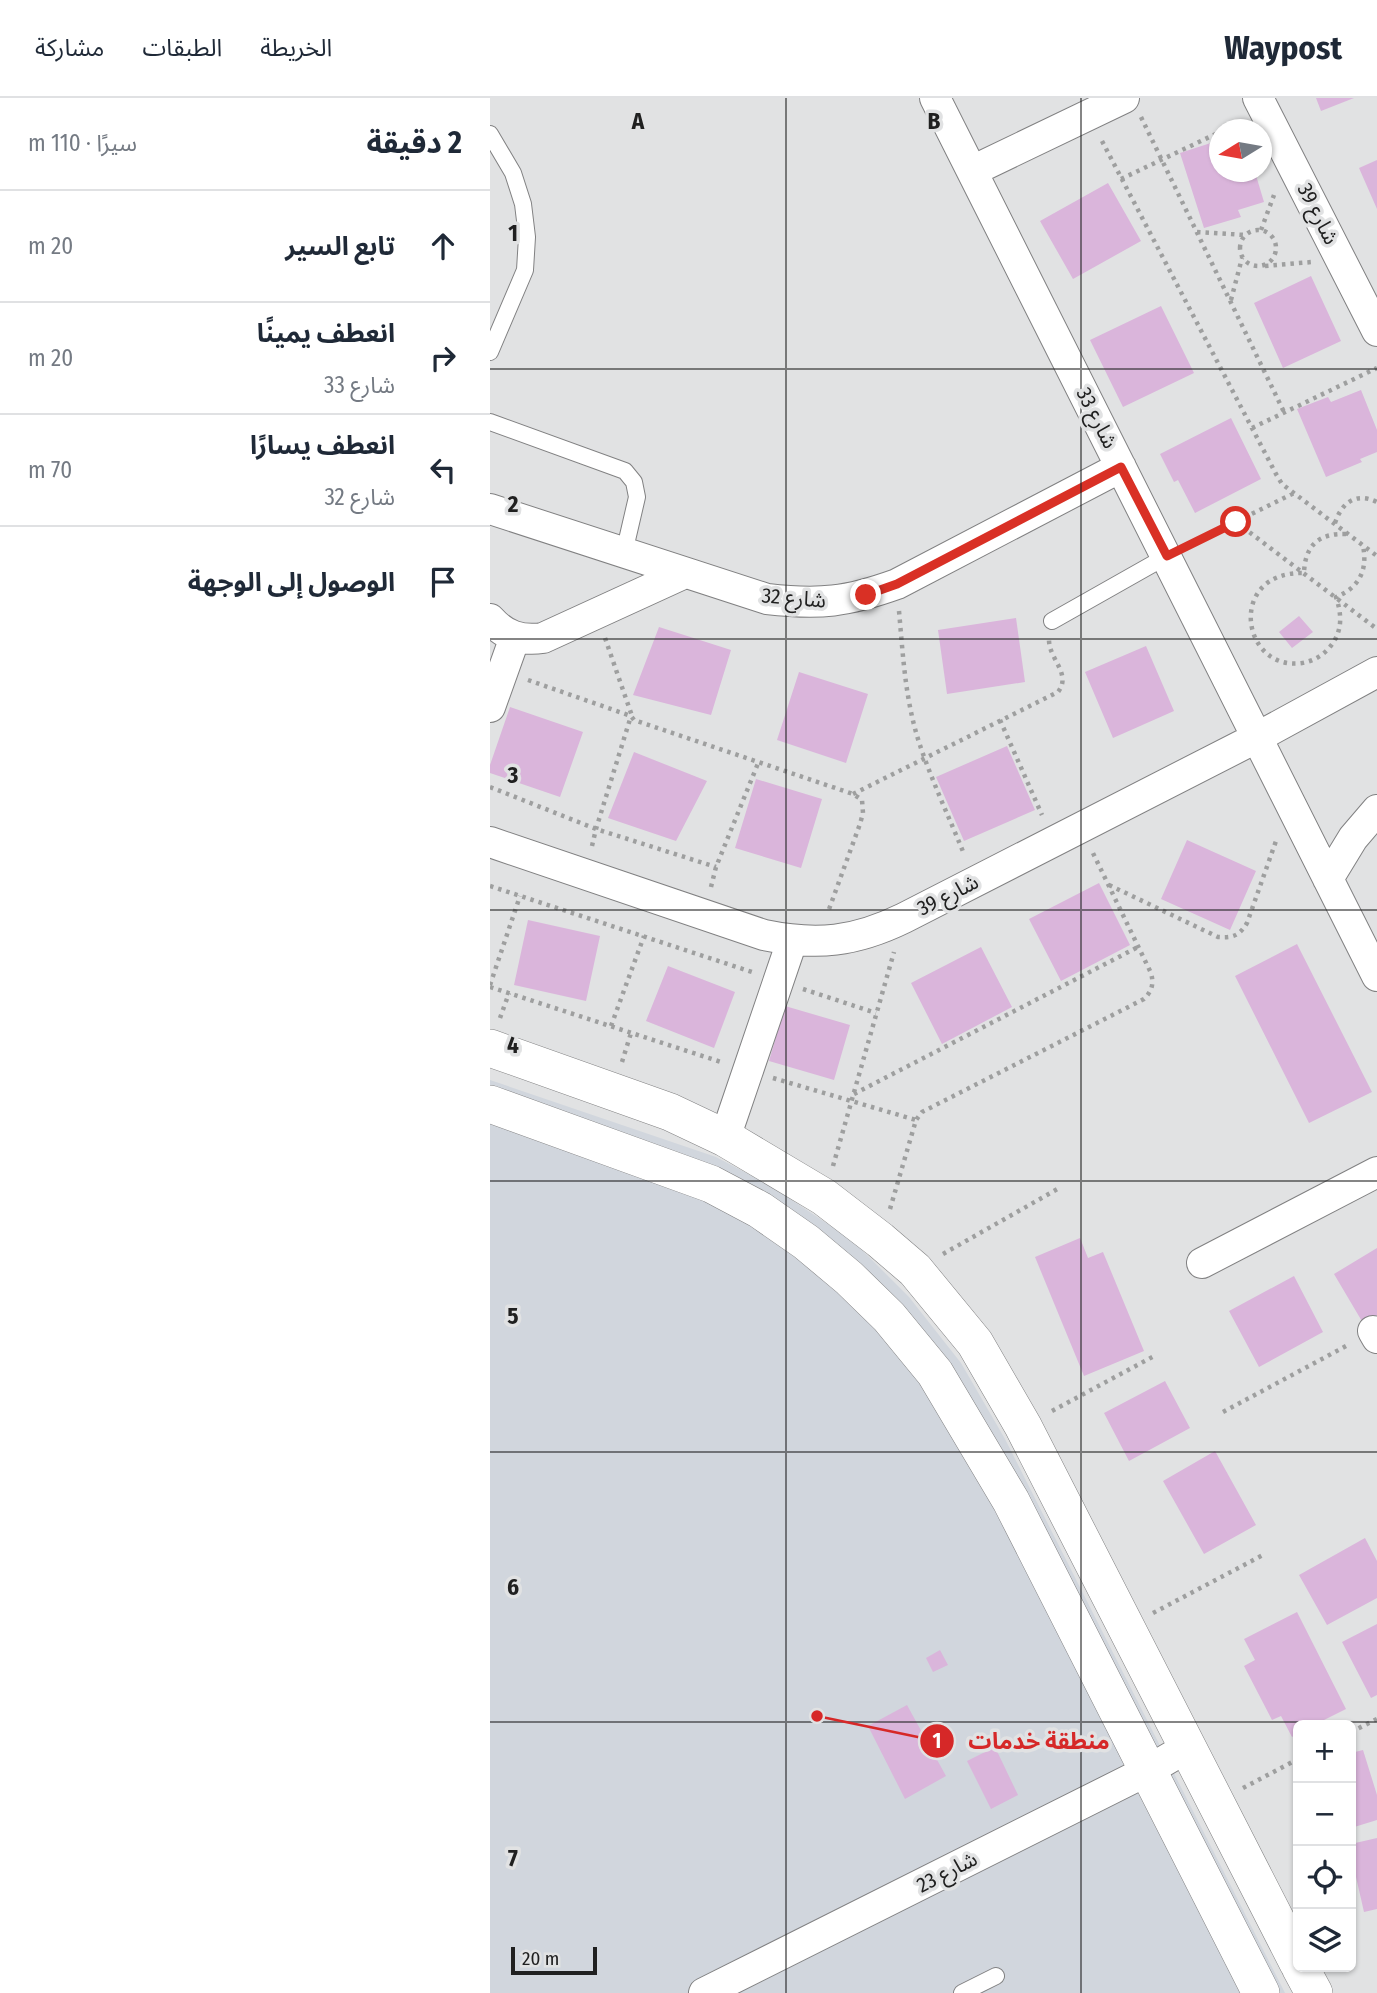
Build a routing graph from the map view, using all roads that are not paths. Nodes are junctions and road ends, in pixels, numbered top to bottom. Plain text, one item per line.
1 (935, 98) edge
2 (1258, 98) edge
3 (1131, 104) edge
4 (490, 134) edge
5 (972, 171) junction
6 (1374, 316) edge
7 (490, 352) edge
8 (490, 422) edge
9 (1121, 467) junction
10 (490, 509) edge
11 (624, 553) junction
12 (1167, 556) junction
13 (685, 573) junction
14 (490, 620) edge
15 (1052, 621) road end
16 (514, 637) junction
17 (1377, 672) edge
18 (490, 707) edge
19 (1256, 738) junction
20 (1377, 810) edge
21 (490, 842) edge
22 (1328, 879) junction
23 (804, 942) junction
24 (1377, 976) edge
25 (490, 1048) edge
26 (490, 1104) edge
27 (725, 1138) junction
28 (1377, 1172) edge
29 (1202, 1263) dead end
30 (1188, 1747) junction
31 (1147, 1772) junction
32 (1293, 1953) edge
33 (1303, 1972) edge
34 (996, 1976) dead end
35 (739, 1985) edge
36 (704, 1993) edge
37 (962, 1993) edge
38 (1261, 1993) edge
39 (1314, 1993) edge

1 - 5 street, شارع 33
2 - 6 street, شارع 39
3 - 5 street
4 - 7 lane
5 - 9 street, شارع 33
8 - 11 lane
9 - 12 street, شارع 33
9 - 13 street, شارع 32
10 - 11 street, شارع 32
11 - 13 street, شارع 32
12 - 15 lane
12 - 19 street, شارع 33
13 - 16 street
14 - 16 street
16 - 18 street
17 - 19 street, شارع 39
19 - 22 street, شارع 33
19 - 23 street, شارع 39
20 - 22 street
21 - 23 street, شارع 39
22 - 24 street, شارع 33
23 - 27 street
25 - 27 street
26 - 31 street
27 - 30 street
28 - 29 street
30 - 31 street, شارع 23
30 - 32 street
31 - 35 street, شارع 23
31 - 38 street
33 - 39 street
34 - 37 lane
35 - 36 street, شارع 23

